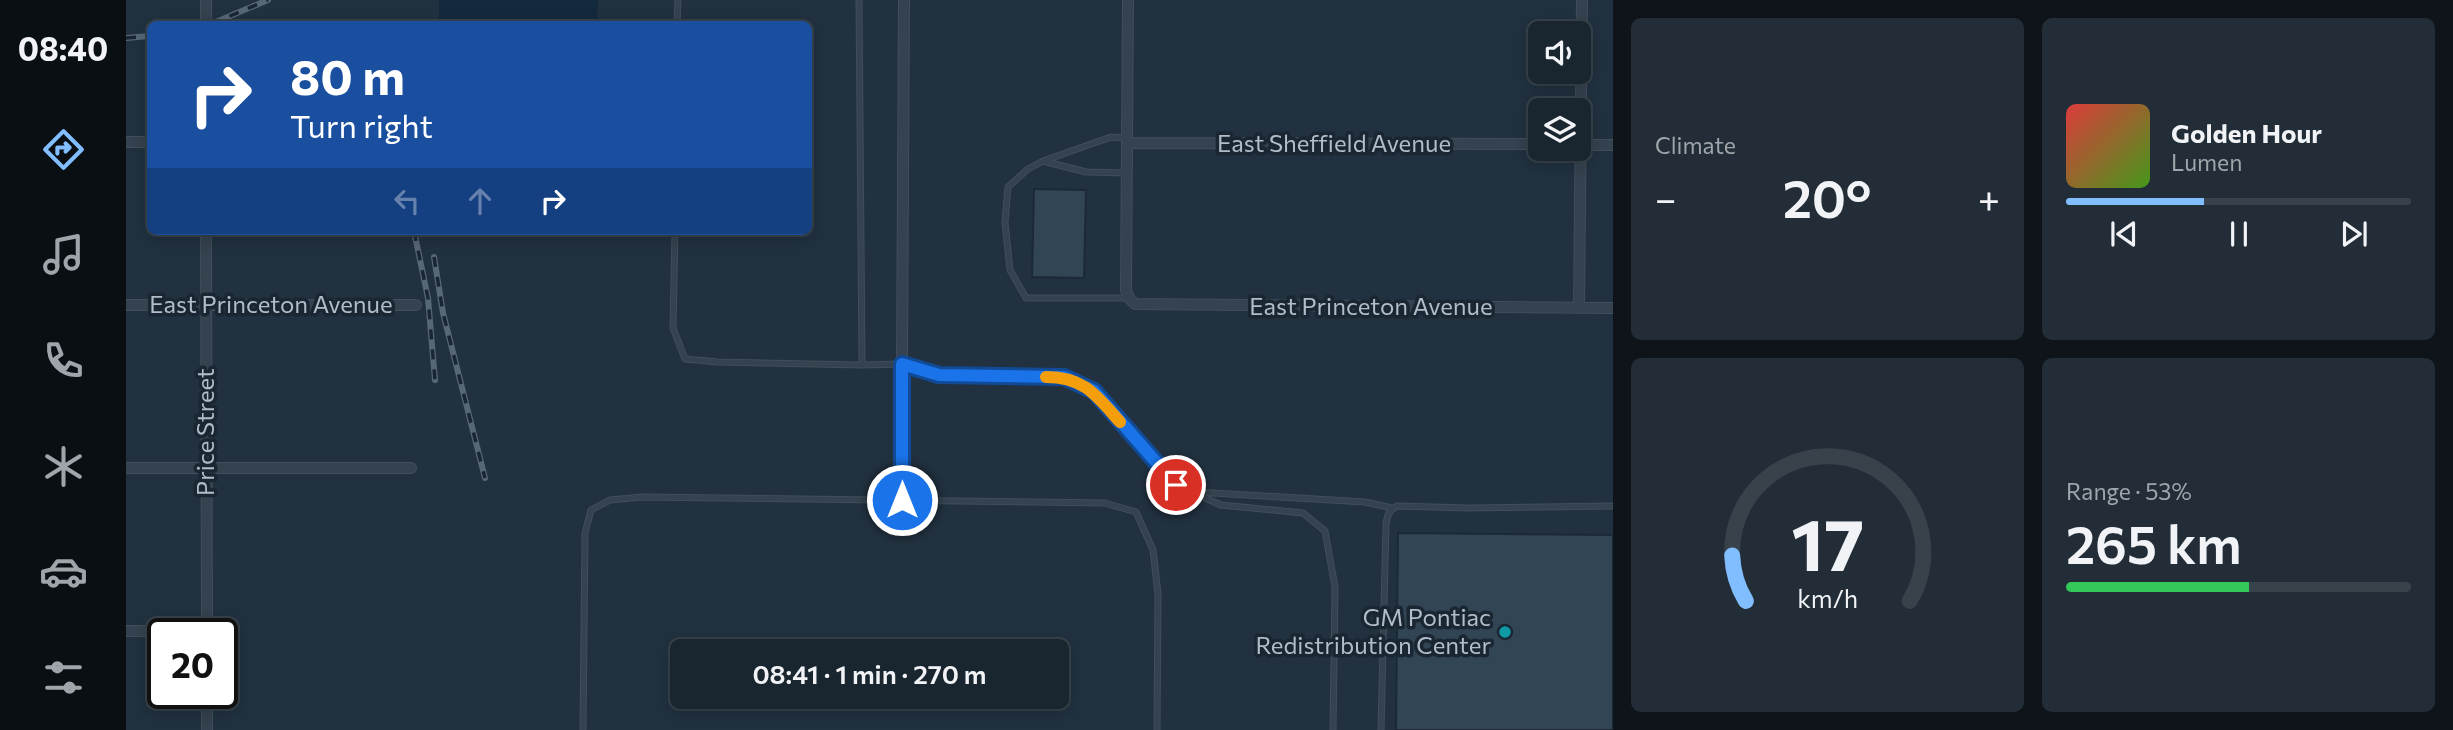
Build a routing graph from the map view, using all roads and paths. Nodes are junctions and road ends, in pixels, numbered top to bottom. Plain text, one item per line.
1 (206, 0) edge
2 (677, 0) edge
3 (859, 0) edge
4 (904, 0) edge
5 (1128, 0) edge
6 (1581, 0) edge
7 (206, 21) edge
8 (677, 21) edge
9 (1580, 98) edge
10 (1127, 140) junction
11 (126, 142) edge
12 (147, 142) edge
13 (1528, 144) edge
14 (1591, 145) edge
15 (1613, 145) edge
16 (1043, 161) junction
17 (1580, 161) edge
18 (1127, 173) junction
19 (206, 235) edge
20 (675, 235) edge
21 (1130, 299) junction
22 (126, 305) edge
23 (206, 305) junction
24 (416, 305) dead end
25 (1579, 307) junction
26 (1613, 308) edge
27 (902, 364) junction
28 (862, 365) junction
29 (126, 468) edge
30 (206, 468) junction
31 (411, 468) dead end
32 (1192, 492) junction
33 (902, 500) junction
34 (1613, 506) edge
35 (1392, 508) junction
36 (206, 618) edge
37 (126, 631) edge
38 (147, 631) edge
39 (206, 709) edge
40 (206, 730) edge
41 (583, 730) edge
42 (1157, 730) edge
43 (1333, 730) edge
44 (1381, 730) edge

1 - 7 street
2 - 8 lane
3 - 28 lane
4 - 27 street
5 - 10 street
6 - 9 street
10 - 13 street, East Sheffield Avenue
10 - 16 lane
10 - 18 street
11 - 12 street
14 - 15 street
16 - 18 lane
16 - 21 lane
17 - 25 street
18 - 21 street
19 - 23 street, Price Street
20 - 28 lane
21 - 25 street, East Princeton Avenue
22 - 23 street, East Princeton Avenue
23 - 24 street, East Princeton Avenue
23 - 30 street, Price Street
25 - 26 street, East Princeton Avenue
27 - 28 lane
27 - 32 lane
27 - 33 lane
29 - 30 street
30 - 31 street
30 - 36 street, Price Street
32 - 35 lane
32 - 43 lane
33 - 41 lane
33 - 42 lane
34 - 35 lane
35 - 44 lane
37 - 38 street
39 - 40 street

